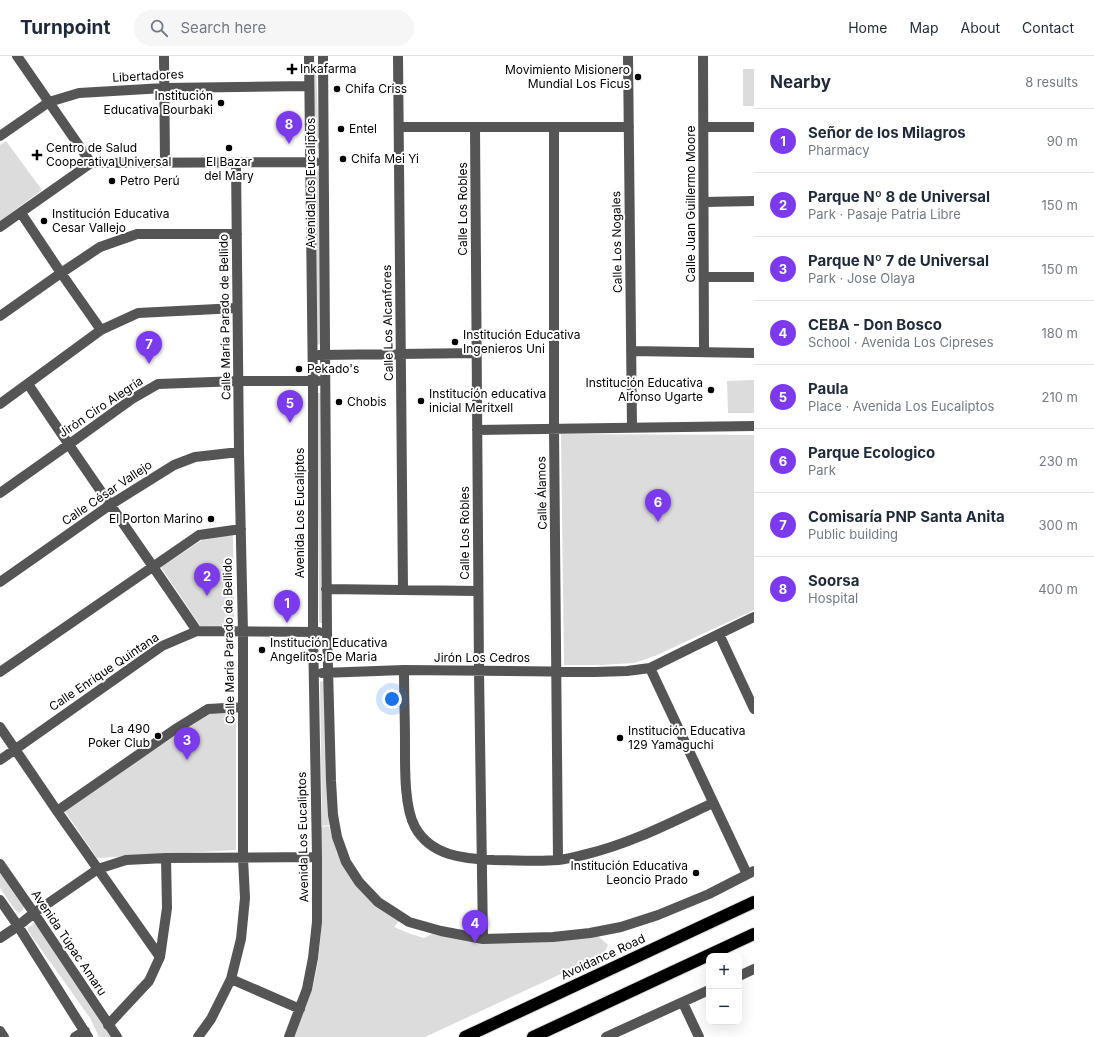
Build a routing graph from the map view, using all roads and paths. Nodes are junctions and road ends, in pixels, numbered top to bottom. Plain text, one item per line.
1 (17, 56) edge
2 (164, 56) edge
3 (309, 56) edge
4 (323, 56) edge
5 (398, 56) edge
6 (628, 56) edge
7 (703, 56) edge
8 (309, 86) junction
9 (164, 88) junction
10 (49, 102) junction
11 (475, 127) junction
12 (554, 127) junction
13 (629, 127) junction
14 (704, 127) junction
15 (754, 127) edge
16 (399, 128) junction
17 (0, 136) edge
18 (236, 162) junction
19 (309, 162) junction
20 (324, 162) junction
21 (91, 163) junction
22 (165, 163) junction
23 (754, 201) edge
24 (704, 202) junction
25 (21, 213) junction
26 (0, 227) edge
27 (237, 234) junction
28 (61, 273) junction
29 (704, 277) junction
30 (754, 277) edge
31 (237, 308) junction
32 (0, 316) edge
33 (101, 330) junction
34 (631, 352) junction
35 (704, 352) junction
36 (477, 353) junction
37 (754, 353) edge
38 (401, 354) junction
39 (312, 355) junction
40 (326, 355) junction
41 (239, 381) junction
42 (312, 381) junction
43 (326, 381) junction
44 (28, 384) junction
45 (0, 404) edge
46 (754, 426) edge
47 (632, 428) junction
48 (477, 430) junction
49 (554, 430) junction
50 (68, 446) junction
51 (239, 452) junction
52 (0, 493) edge
53 (110, 505) junction
54 (241, 529) junction
55 (153, 566) junction
56 (0, 582) edge
57 (326, 589) junction
58 (403, 590) junction
59 (478, 591) junction
60 (754, 617) edge
61 (197, 631) junction
62 (327, 631) junction
63 (243, 632) junction
64 (313, 632) junction
65 (719, 634) junction
66 (650, 668) junction
67 (404, 670) junction
68 (479, 671) junction
69 (557, 671) junction
70 (0, 672) edge
71 (328, 673) junction
72 (314, 674) junction
73 (243, 707) junction
74 (754, 709) edge
75 (0, 727) edge
76 (15, 749) junction
77 (0, 760) edge
78 (713, 803) junction
79 (57, 811) junction
80 (317, 857) junction
81 (166, 858) junction
82 (243, 858) junction
83 (482, 860) junction
84 (558, 860) junction
85 (0, 864) edge
86 (98, 869) junction
87 (750, 872) edge
88 (0, 900) edge
89 (754, 902) edge
90 (34, 913) junction
91 (18, 926) junction
92 (754, 934) edge
93 (0, 938) edge
94 (482, 939) junction
95 (160, 957) junction
96 (754, 969) edge
97 (742, 975) edge
98 (231, 979) junction
99 (706, 992) edge
100 (683, 1003) junction
101 (300, 1009) junction
102 (108, 1025) junction
103 (0, 1031) edge
104 (87, 1034) edge
105 (622, 1034) edge
106 (4, 1037) edge
107 (75, 1037) edge
108 (117, 1037) edge
109 (198, 1037) edge
110 (289, 1037) edge
111 (465, 1037) edge
112 (533, 1037) edge
113 (606, 1037) edge
114 (699, 1037) edge

1 - 10 street
2 - 9 street
3 - 8 street, Avenida Los Eucaliptos
4 - 20 street, Avenida Los Eucaliptos
5 - 16 street, Calle Los Alcanfores
6 - 13 street, Calle Los Nogales
7 - 14 street, Calle Juan Guillermo Moore
8 - 9 street, Libertadores
8 - 19 street, Avenida Los Eucaliptos
9 - 10 street, Libertadores
9 - 22 street
10 - 17 street, Libertadores
10 - 21 street
11 - 12 street
11 - 16 street
11 - 36 street, Calle Los Robles
12 - 13 street
12 - 49 street, Calle Álamos
13 - 34 street, Calle Los Nogales
14 - 15 street
14 - 24 street, Calle Juan Guillermo Moore
16 - 38 street, Calle Los Alcanfores
18 - 19 street
18 - 22 street
18 - 27 street, Calle María Parado de Bellido
19 - 20 street
19 - 39 street, Avenida Los Eucaliptos
20 - 40 street, Avenida Los Eucaliptos
21 - 22 street
21 - 25 street
23 - 24 street
24 - 29 street, Calle Juan Guillermo Moore
25 - 26 street
25 - 28 street
27 - 28 street
27 - 31 street, Calle María Parado de Bellido
28 - 32 street
28 - 33 street
29 - 30 street
29 - 35 street, Calle Juan Guillermo Moore
31 - 33 street
31 - 41 street, Calle María Parado de Bellido
33 - 44 street
34 - 35 street
34 - 47 street, Calle Los Nogales
35 - 37 street
36 - 38 street
36 - 48 street, Calle Los Robles
38 - 40 street
38 - 58 street, Calle Los Alcanfores
39 - 40 street
39 - 42 street, Avenida Los Eucaliptos
40 - 43 street, Avenida Los Eucaliptos
41 - 42 street, Jirón Ciro Alegría
41 - 50 street, Jirón Ciro Alegría
41 - 51 street, Calle María Parado de Bellido
42 - 43 street, Jirón Ciro Alegría
42 - 64 street, Avenida Los Eucaliptos
43 - 57 street, Avenida Los Eucaliptos
44 - 45 street
44 - 50 street
46 - 47 street
47 - 49 street
48 - 49 street
48 - 59 street, Calle Los Robles
49 - 69 street, Calle Álamos
50 - 52 street, Jirón Ciro Alegría
50 - 53 street
51 - 53 street, Calle César Vallejo
51 - 54 street, Calle María Parado de Bellido
53 - 55 street
53 - 56 street, Calle César Vallejo
54 - 55 street
54 - 63 street, Calle María Parado de Bellido
55 - 61 street
55 - 70 street
57 - 58 street
57 - 62 street, Avenida Los Eucaliptos
58 - 59 street
59 - 68 street, Calle Los Robles
60 - 65 street, Jirón Los Cedros
61 - 63 street, Calle Enrique Quintana
61 - 76 street, Calle Enrique Quintana
62 - 64 street, Calle Enrique Quintana
62 - 71 street, Avenida Los Eucaliptos
63 - 64 street, Calle Enrique Quintana
63 - 73 street, Calle María Parado de Bellido
64 - 72 street, Avenida Los Eucaliptos
65 - 66 street, Jirón Los Cedros
65 - 74 street
66 - 69 street, Jirón Los Cedros
66 - 78 street
67 - 68 street, Jirón Los Cedros
67 - 71 street, Jirón Los Cedros
67 - 83 street
68 - 69 street, Jirón Los Cedros
68 - 83 street, Calle Los Robles
69 - 84 street, Calle Álamos
71 - 72 street, Jirón Los Cedros
71 - 94 street, Avenida Los Eucaliptos
72 - 80 street, Avenida Los Eucaliptos
73 - 79 street
73 - 82 street, Calle María Parado de Bellido
75 - 76 street
76 - 77 street, Calle Enrique Quintana
76 - 79 street
78 - 84 street
78 - 87 street
79 - 86 street
80 - 82 street
80 - 101 street, Avenida Los Eucaliptos
81 - 82 street
81 - 86 street
81 - 95 street
82 - 98 street, Calle María Parado de Bellido
83 - 84 street
83 - 94 street, Calle Los Robles
85 - 90 street, Avenida Túpac Amaru
86 - 90 street
86 - 95 street
87 - 94 street, Avenida Los Eucaliptos
88 - 91 street
89 - 111 highway, Avoidance Road
90 - 91 street
90 - 102 street, Avenida Túpac Amaru
91 - 93 street
91 - 104 street
92 - 112 highway
95 - 102 street
96 - 97 street
98 - 101 street
98 - 109 street, Calle María Parado de Bellido
99 - 100 street
100 - 105 street
100 - 114 street
101 - 110 street, Avenida Los Eucaliptos
102 - 108 street, Avenida Túpac Amaru
103 - 106 street
104 - 107 street
105 - 113 street

